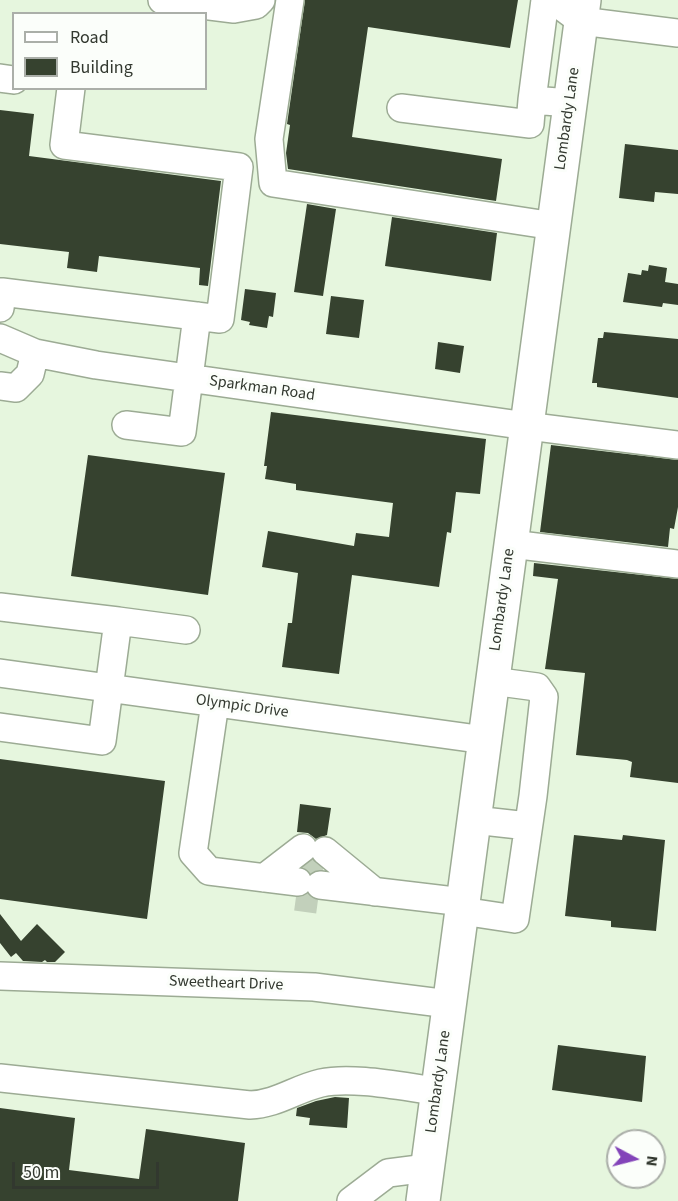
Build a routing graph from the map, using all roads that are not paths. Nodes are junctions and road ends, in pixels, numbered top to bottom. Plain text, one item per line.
1 (162, 0) edge
2 (261, 0) edge
3 (290, 0) edge
4 (545, 0) edge
5 (553, 0) edge
6 (582, 11) edge
7 (678, 33) edge
8 (71, 90) edge
9 (532, 100) junction
10 (570, 103) junction
11 (402, 108) dead end
12 (554, 226) junction
13 (1, 297) edge
14 (197, 316) junction
15 (0, 338) edge
16 (35, 353) junction
17 (189, 379) junction
18 (0, 386) edge
19 (126, 425) dead end
20 (527, 426) junction
21 (678, 445) edge
22 (511, 544) junction
23 (678, 564) edge
24 (0, 607) edge
25 (118, 621) junction
26 (186, 630) dead end
27 (0, 673) edge
28 (492, 681) junction
29 (110, 689) junction
30 (215, 703) junction
31 (0, 728) edge
32 (484, 740) junction
33 (474, 820) junction
34 (528, 826) junction
35 (462, 907) junction
36 (1, 975) edge
37 (449, 1004) junction
38 (0, 1078) edge
39 (437, 1091) junction
40 (427, 1168) junction
41 (351, 1201) edge
42 (423, 1201) edge

1 - 2 street
3 - 12 street
4 - 9 street
5 - 6 street
6 - 7 street
6 - 10 main road, Lombardy Lane
8 - 14 street
9 - 10 street
9 - 11 street
10 - 12 main road, Lombardy Lane
12 - 20 main road, Lombardy Lane
13 - 14 street
14 - 17 street
15 - 16 street, Sparkman Road
16 - 17 street, Sparkman Road
16 - 18 street
17 - 19 street
17 - 20 street, Sparkman Road
20 - 21 street, Sparkman Road
20 - 22 main road, Lombardy Lane
22 - 23 street
22 - 28 main road, Lombardy Lane
24 - 25 street
25 - 26 street
25 - 29 street
27 - 29 street, Olympic Drive
28 - 32 main road, Lombardy Lane
28 - 34 street
29 - 30 street, Olympic Drive
29 - 31 street
30 - 32 street, Olympic Drive
30 - 35 street
32 - 33 main road, Lombardy Lane
33 - 34 street
33 - 35 main road, Lombardy Lane
34 - 35 street
35 - 37 main road, Lombardy Lane
36 - 37 street, Sweetheart Drive
37 - 39 main road, Lombardy Lane
38 - 39 street
39 - 40 main road, Lombardy Lane
40 - 41 street
40 - 42 main road, Lombardy Lane

